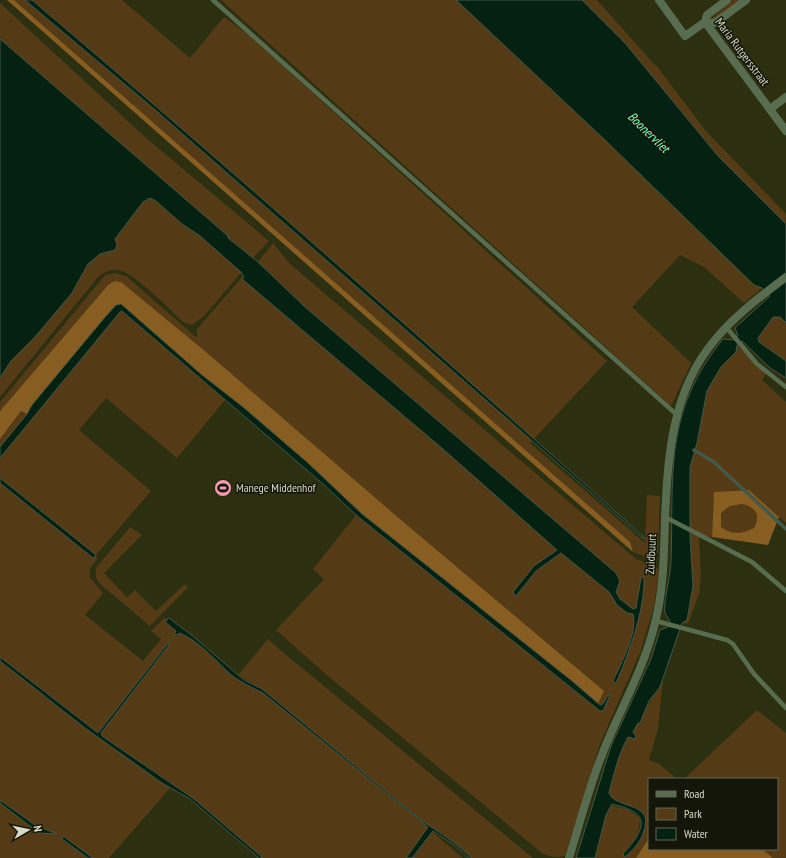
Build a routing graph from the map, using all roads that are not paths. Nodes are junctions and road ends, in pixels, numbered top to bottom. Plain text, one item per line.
1 (213, 0) edge
2 (659, 0) edge
3 (727, 0) edge
4 (746, 0) edge
5 (705, 22) junction
6 (786, 97) edge
7 (770, 109) junction
8 (786, 131) edge
9 (786, 277) edge
10 (726, 327) junction
11 (786, 387) edge
12 (676, 414) junction
13 (668, 518) junction
14 (786, 591) edge
15 (656, 621) junction
16 (786, 708) edge
17 (569, 858) edge

1 - 12 lane
2 - 5 street, Maria Rutgersstraat
3 - 5 street
4 - 5 street
5 - 7 street, Maria Rutgersstraat
6 - 7 street
7 - 8 street, Maria Rutgersstraat
9 - 10 street, Zuidbuurt
10 - 11 lane
10 - 12 street, Zuidbuurt
12 - 13 street, Zuidbuurt
13 - 14 lane
13 - 15 street, Zuidbuurt
15 - 16 lane
15 - 17 street, Zuidbuurt

